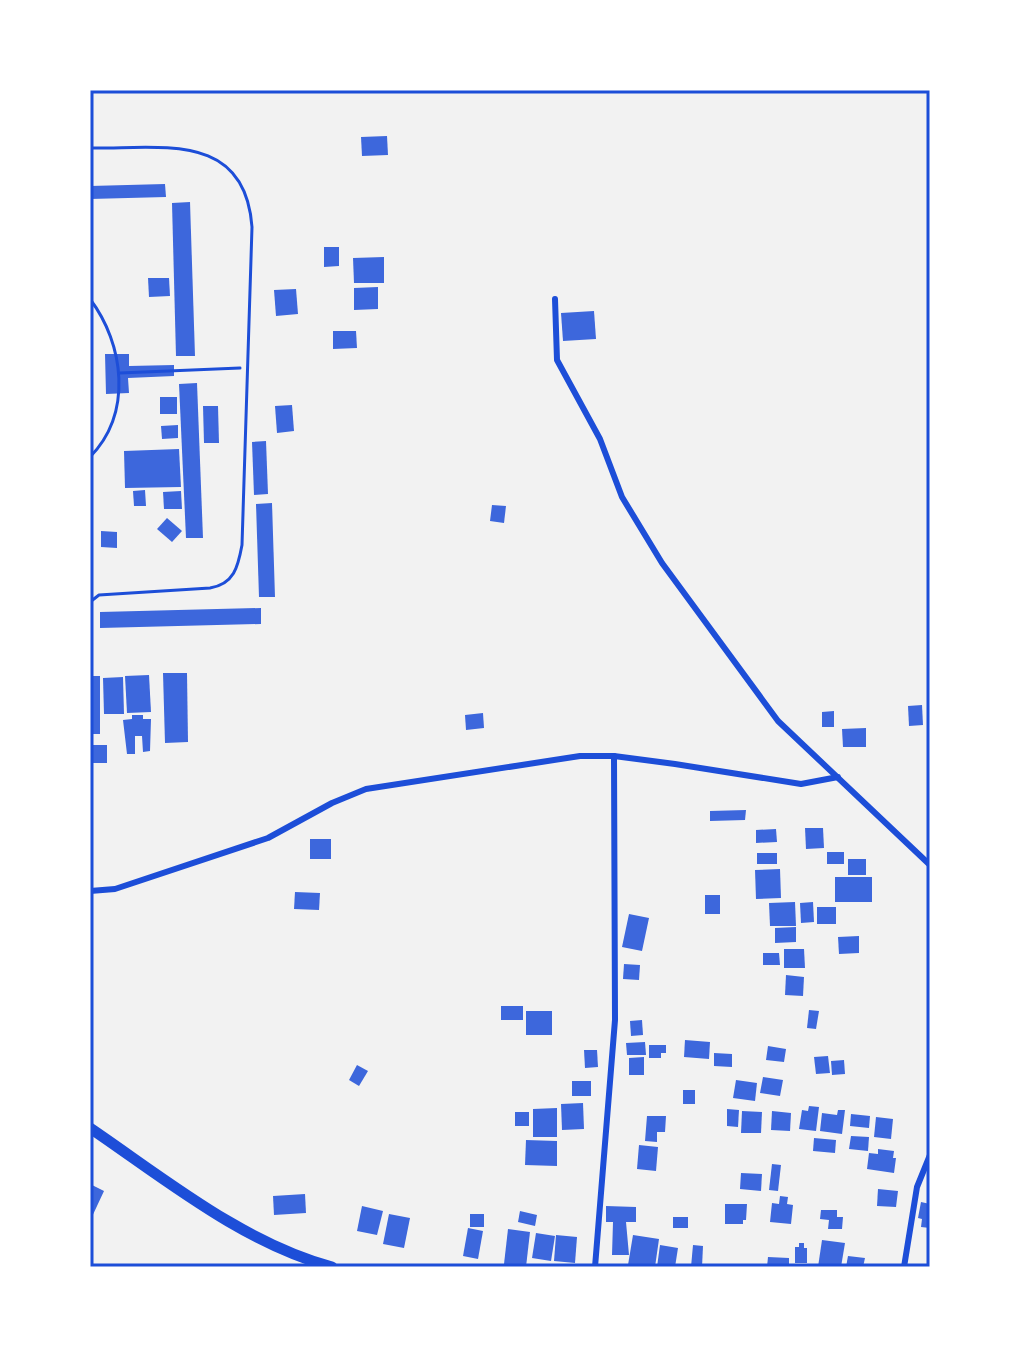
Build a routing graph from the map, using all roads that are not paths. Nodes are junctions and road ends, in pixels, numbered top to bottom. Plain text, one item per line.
1 (90, 148) edge
2 (555, 299) dead end
3 (90, 602) edge
4 (614, 756) junction
5 (838, 777) junction
6 (930, 865) edge
7 (90, 891) edge
8 (90, 1128) edge
9 (930, 1155) edge
10 (332, 1267) edge
11 (595, 1267) edge
12 (904, 1267) edge

1 - 3 lane
2 - 5 street
4 - 5 street
4 - 7 street
4 - 11 street
5 - 6 street
8 - 10 highway
9 - 12 street

